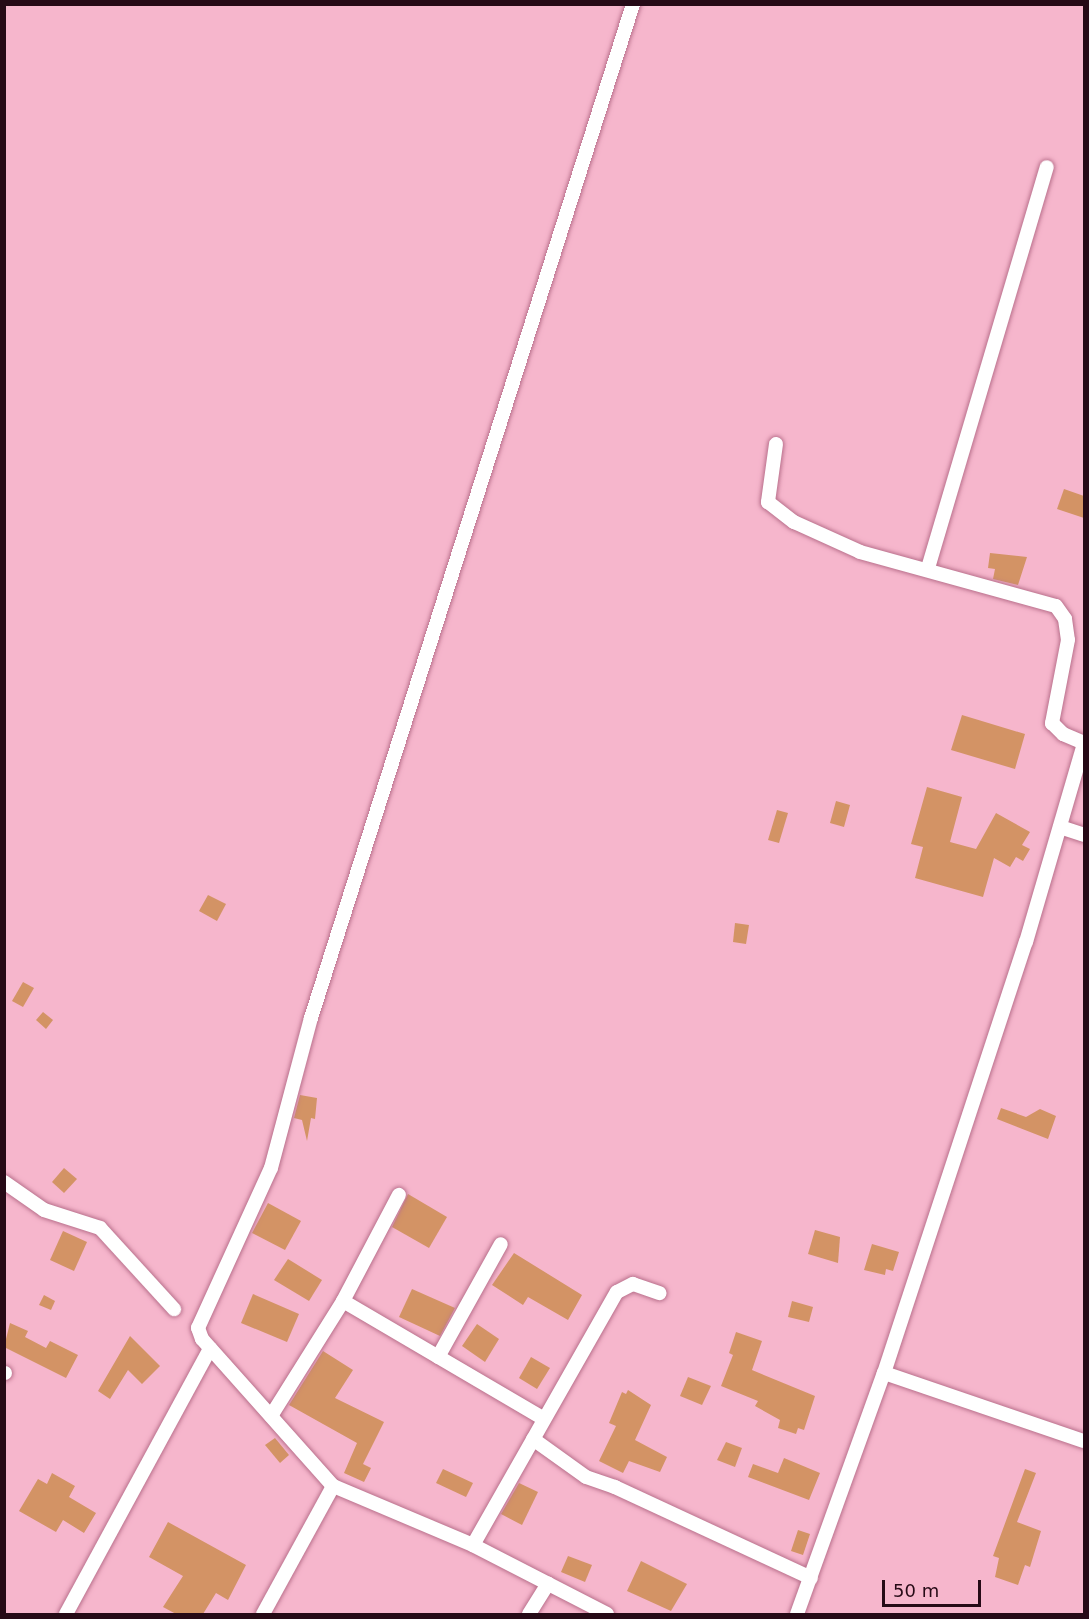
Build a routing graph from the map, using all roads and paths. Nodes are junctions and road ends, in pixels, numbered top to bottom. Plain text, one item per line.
1 (633, 4) edge
2 (1047, 167) dead end
3 (776, 444) dead end
4 (927, 568) junction
5 (1084, 743) edge
6 (1060, 827) junction
7 (1084, 835) edge
8 (4, 1182) edge
9 (399, 1195) dead end
10 (501, 1244) dead end
11 (659, 1293) dead end
12 (343, 1301) junction
13 (174, 1309) dead end
14 (210, 1349) junction
15 (438, 1357) junction
16 (884, 1373) junction
17 (271, 1416) junction
18 (544, 1419) junction
19 (533, 1438) junction
20 (1084, 1441) edge
21 (333, 1486) junction
22 (473, 1545) junction
23 (811, 1578) junction
24 (548, 1583) junction
25 (66, 1614) edge
26 (263, 1614) edge
27 (529, 1614) edge
28 (607, 1614) edge
29 (797, 1614) edge

1 - 14 street
2 - 4 street
3 - 4 street
4 - 5 street
5 - 6 street
6 - 7 street
6 - 16 street
8 - 13 street
9 - 12 street
10 - 15 street
11 - 18 street
12 - 15 street
12 - 17 street
14 - 17 street
14 - 25 street
15 - 18 street
16 - 20 street
16 - 23 street
17 - 21 street
18 - 19 street
19 - 22 street
19 - 23 street
21 - 22 street
21 - 26 street
22 - 24 street
23 - 29 street
24 - 27 street
24 - 28 street

